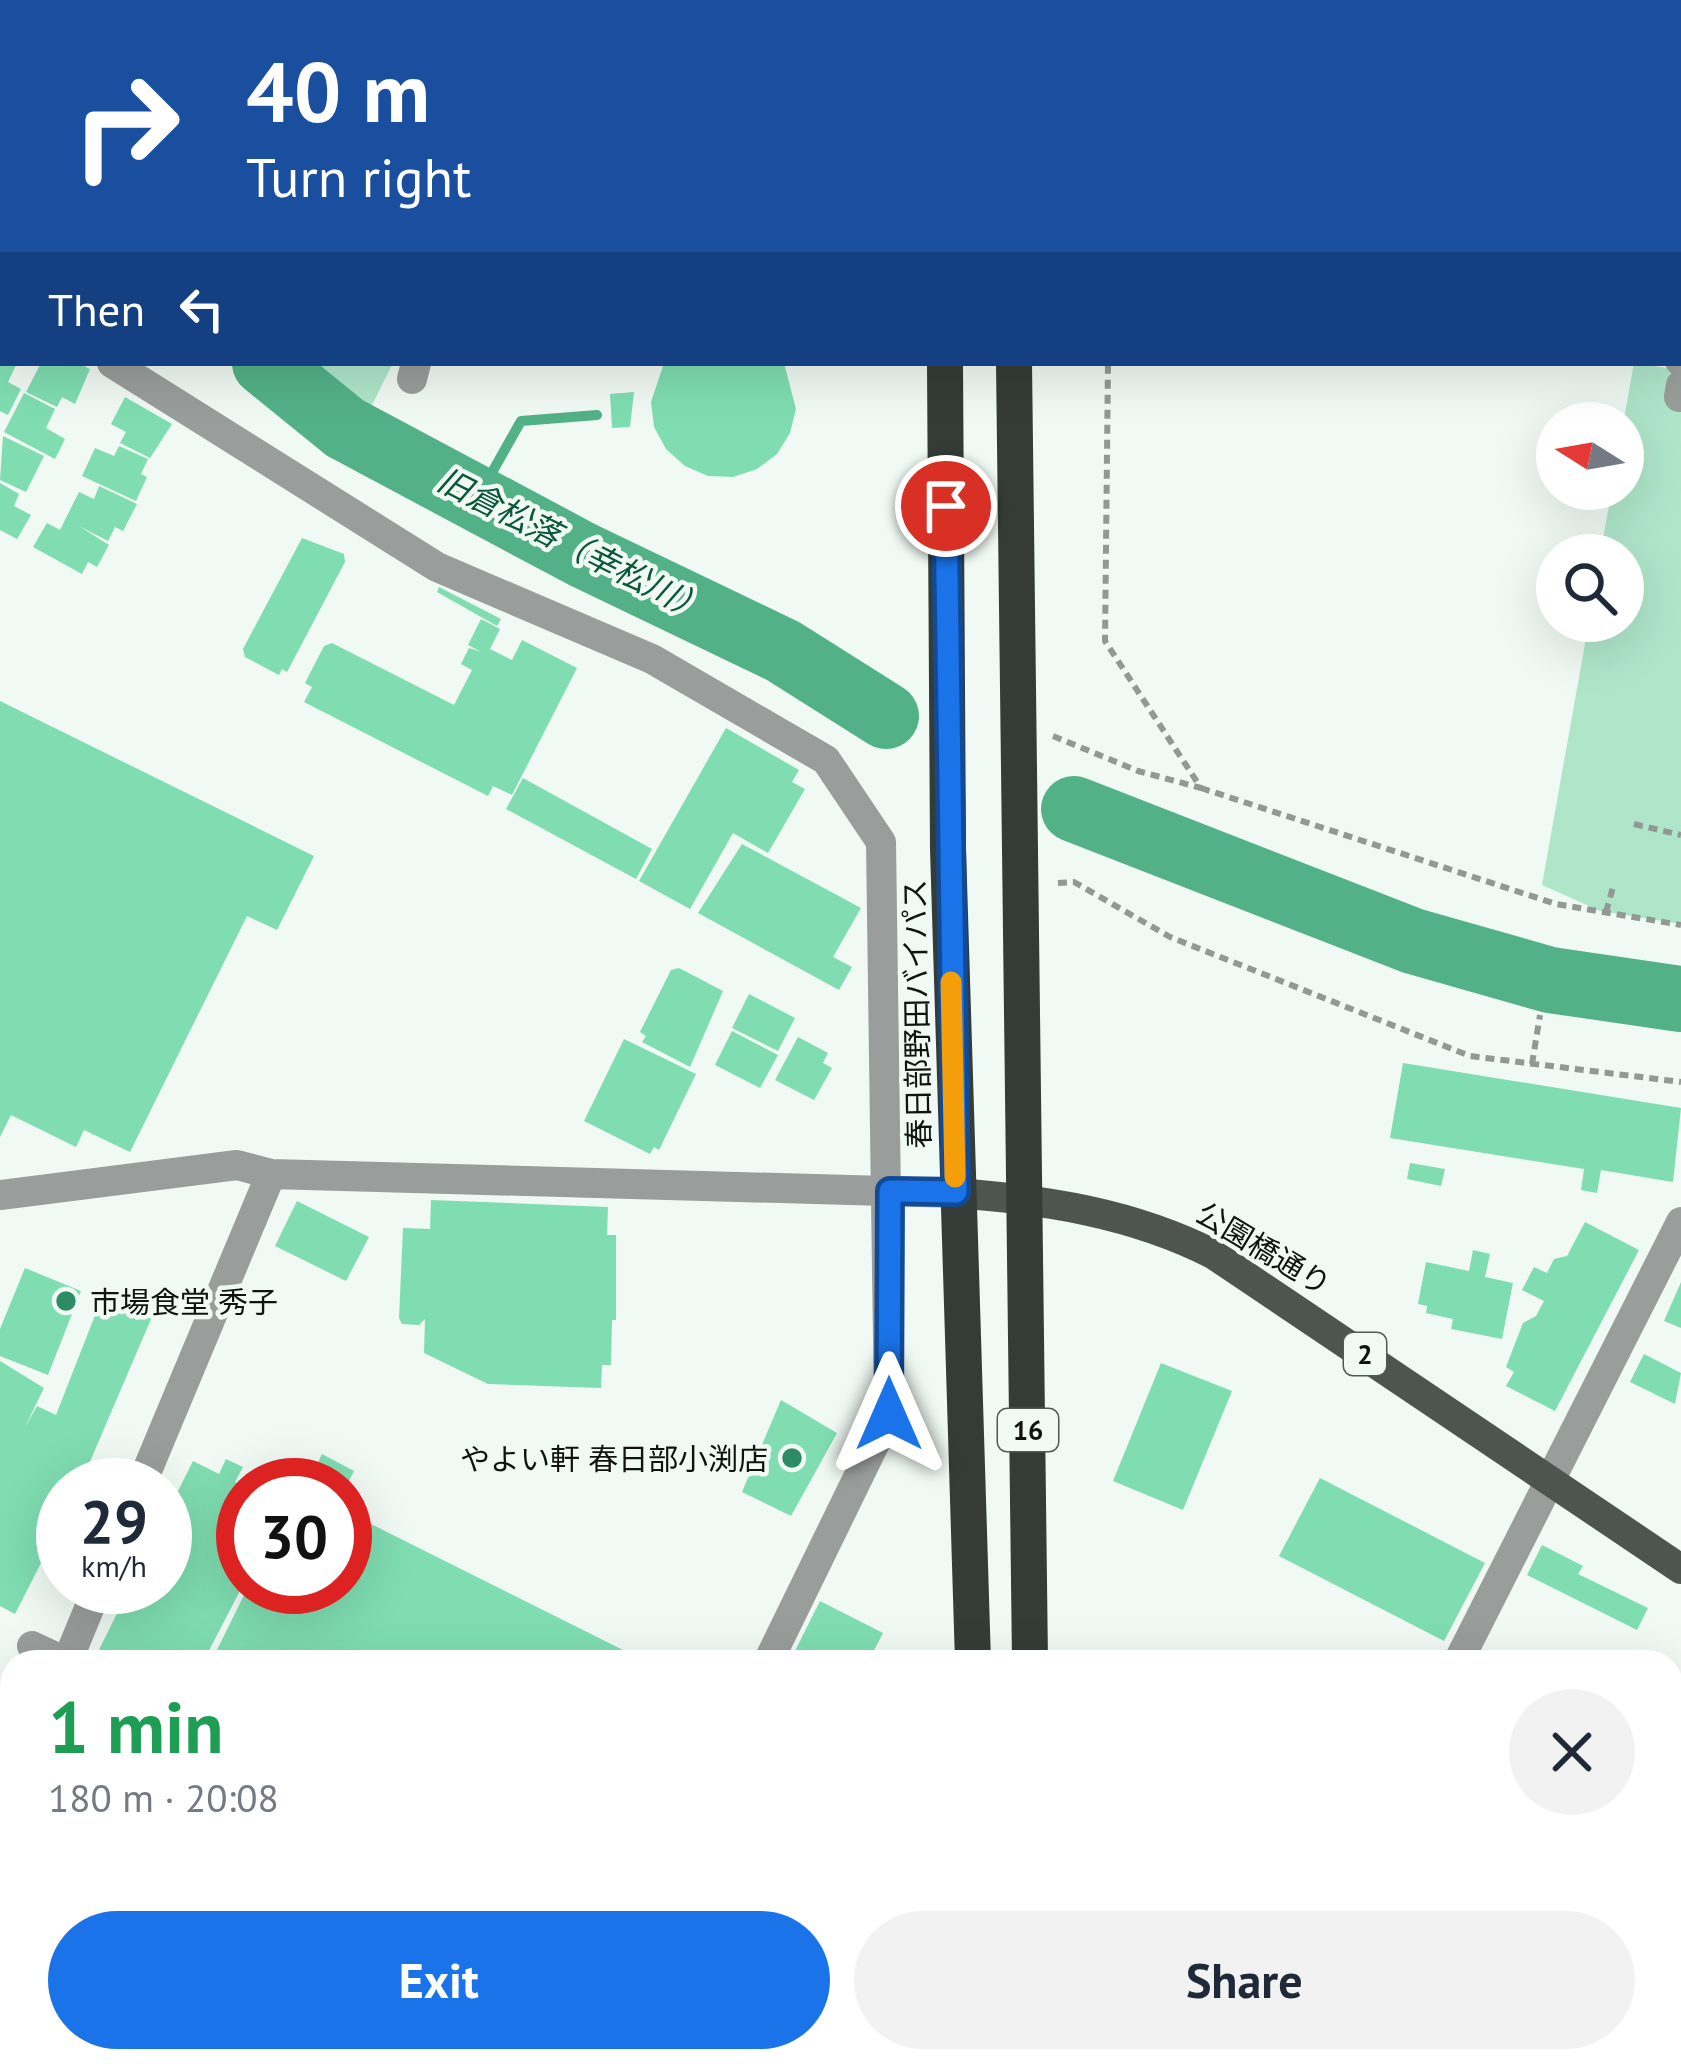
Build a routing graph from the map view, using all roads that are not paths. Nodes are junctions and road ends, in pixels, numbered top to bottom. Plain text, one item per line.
1 (117, 366) edge
2 (945, 366) edge
3 (1014, 366) edge
4 (271, 1174) junction
5 (890, 1191) junction
6 (956, 1192) junction
7 (0, 1196) edge
8 (1022, 1198) junction
9 (1681, 1222) edge
10 (152, 1458) edge
11 (1548, 1481) junction
12 (1681, 1569) edge
13 (86, 1614) edge
14 (32, 1646) dead end
15 (40, 1650) edge
16 (71, 1650) edge
17 (774, 1650) edge
18 (973, 1650) edge
19 (1030, 1650) edge
20 (1464, 1650) edge

1 - 5 street
2 - 6 highway, 春日部野田バイパス / 16
3 - 8 highway, 16
4 - 5 street
4 - 7 street
4 - 10 street
5 - 6 street
5 - 17 street
6 - 8 main road, 公園橋通り / 2
6 - 18 highway, 春日部野田バイパス / 16
8 - 11 main road, 公園橋通り / 2
8 - 19 highway, 16
9 - 11 street
11 - 12 main road, 公園橋通り / 2
11 - 20 street
13 - 16 street
14 - 15 street

